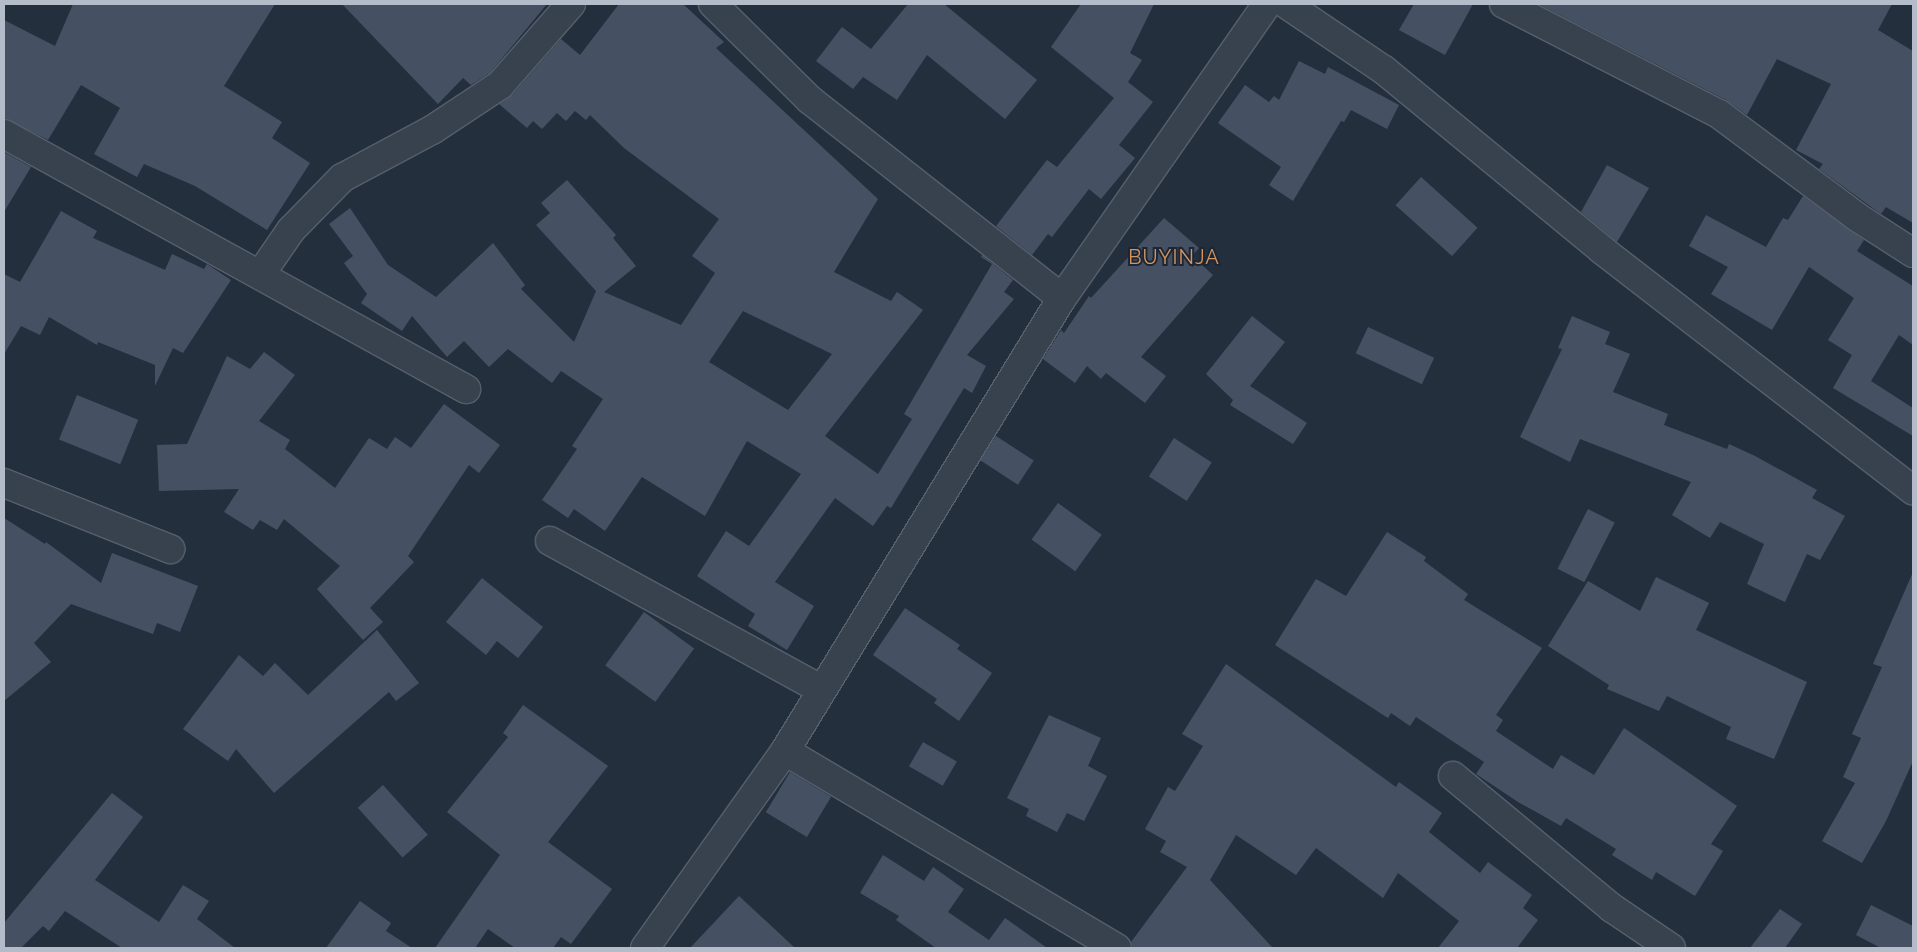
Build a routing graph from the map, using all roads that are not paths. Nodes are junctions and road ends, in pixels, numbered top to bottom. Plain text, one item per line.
1 (571, 4) edge
2 (713, 4) edge
3 (1267, 4) edge
4 (1286, 4) edge
5 (1504, 4) edge
6 (4, 134) edge
7 (1913, 253) edge
8 (260, 275) junction
9 (1062, 298) junction
10 (466, 389) dead end
11 (4, 484) edge
12 (1913, 490) edge
13 (550, 541) dead end
14 (170, 549) dead end
15 (820, 688) junction
16 (785, 751) junction
17 (1452, 776) dead end
18 (645, 948) edge
19 (1117, 948) edge
20 (1671, 948) edge

1 - 8 street
2 - 9 street
3 - 9 street
4 - 12 street
5 - 7 street
6 - 8 street
8 - 10 street
9 - 15 street
11 - 14 street
13 - 15 street
15 - 16 street
16 - 18 street
16 - 19 street
17 - 20 street

